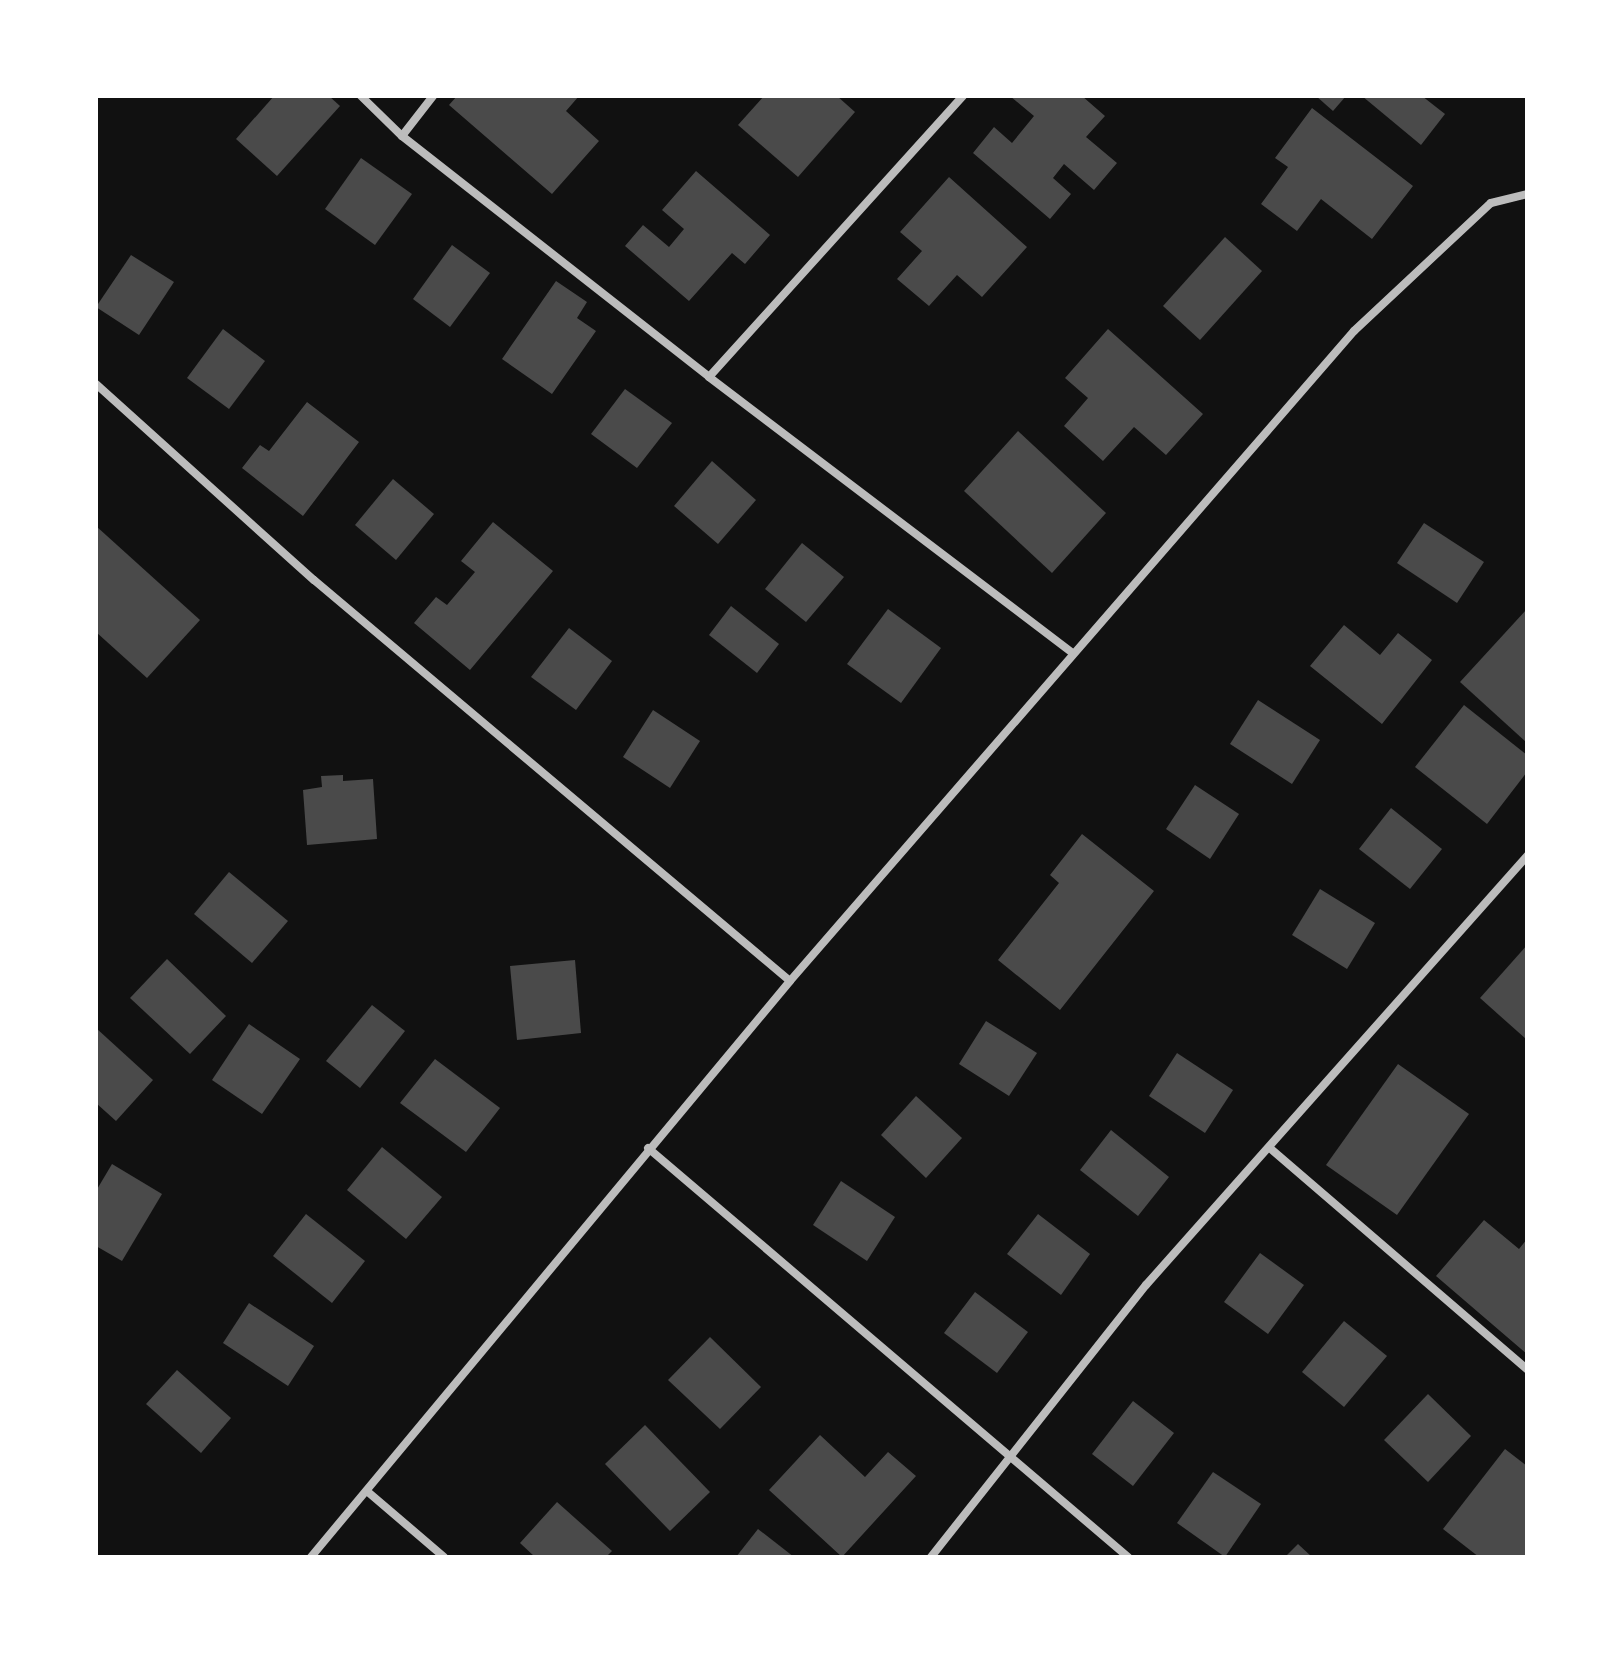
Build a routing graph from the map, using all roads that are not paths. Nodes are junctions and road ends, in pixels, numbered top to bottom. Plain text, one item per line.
1 (361, 96) edge
2 (433, 96) edge
3 (963, 96) edge
4 (402, 136) junction
5 (1527, 194) edge
6 (709, 377) junction
7 (96, 384) edge
8 (1071, 652) junction
9 (1526, 860) edge
10 (790, 981) junction
11 (648, 1148) junction
12 (1271, 1149) junction
13 (1527, 1369) edge
14 (1011, 1459) junction
15 (368, 1492) junction
16 (311, 1557) edge
17 (444, 1557) edge
18 (931, 1557) edge
19 (1128, 1557) edge

1 - 4 street
2 - 4 street
3 - 6 street
4 - 6 street
5 - 8 street
6 - 8 street
7 - 10 street
8 - 10 street
9 - 12 street
10 - 11 street
11 - 14 street
11 - 15 street
12 - 13 street
12 - 14 street
14 - 18 street
14 - 19 street
15 - 16 street
15 - 17 street

